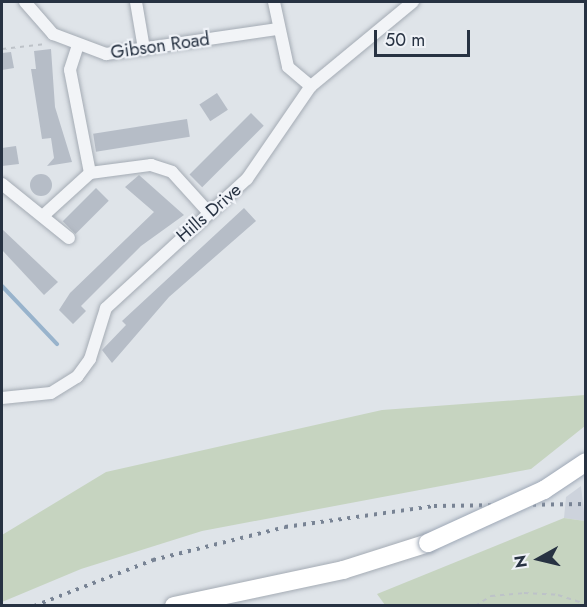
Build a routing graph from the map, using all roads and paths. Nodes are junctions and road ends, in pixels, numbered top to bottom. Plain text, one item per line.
1 (25, 2) edge
2 (136, 2) edge
3 (274, 2) edge
4 (413, 2) edge
5 (278, 29) junction
6 (58, 36) junction
7 (78, 45) junction
8 (2, 49) edge
9 (144, 49) junction
10 (311, 86) junction
11 (90, 173) junction
12 (2, 183) edge
13 (208, 213) junction
14 (45, 214) junction
15 (69, 238) dead end
16 (2, 398) edge
17 (585, 462) edge
18 (585, 604) edge
19 (174, 606) edge
20 (475, 606) edge

1 - 6 street, Gibson Road
2 - 9 street
3 - 5 street
4 - 10 street, Hills Drive
5 - 9 street, Gibson Road
5 - 10 street
6 - 7 street, Gibson Road
6 - 8 path
7 - 9 street, Gibson Road
7 - 11 street
10 - 13 street, Hills Drive
11 - 13 street
11 - 14 street
12 - 14 street
13 - 16 street, Hills Drive
14 - 15 street
17 - 19 main road, bridge
18 - 20 path

